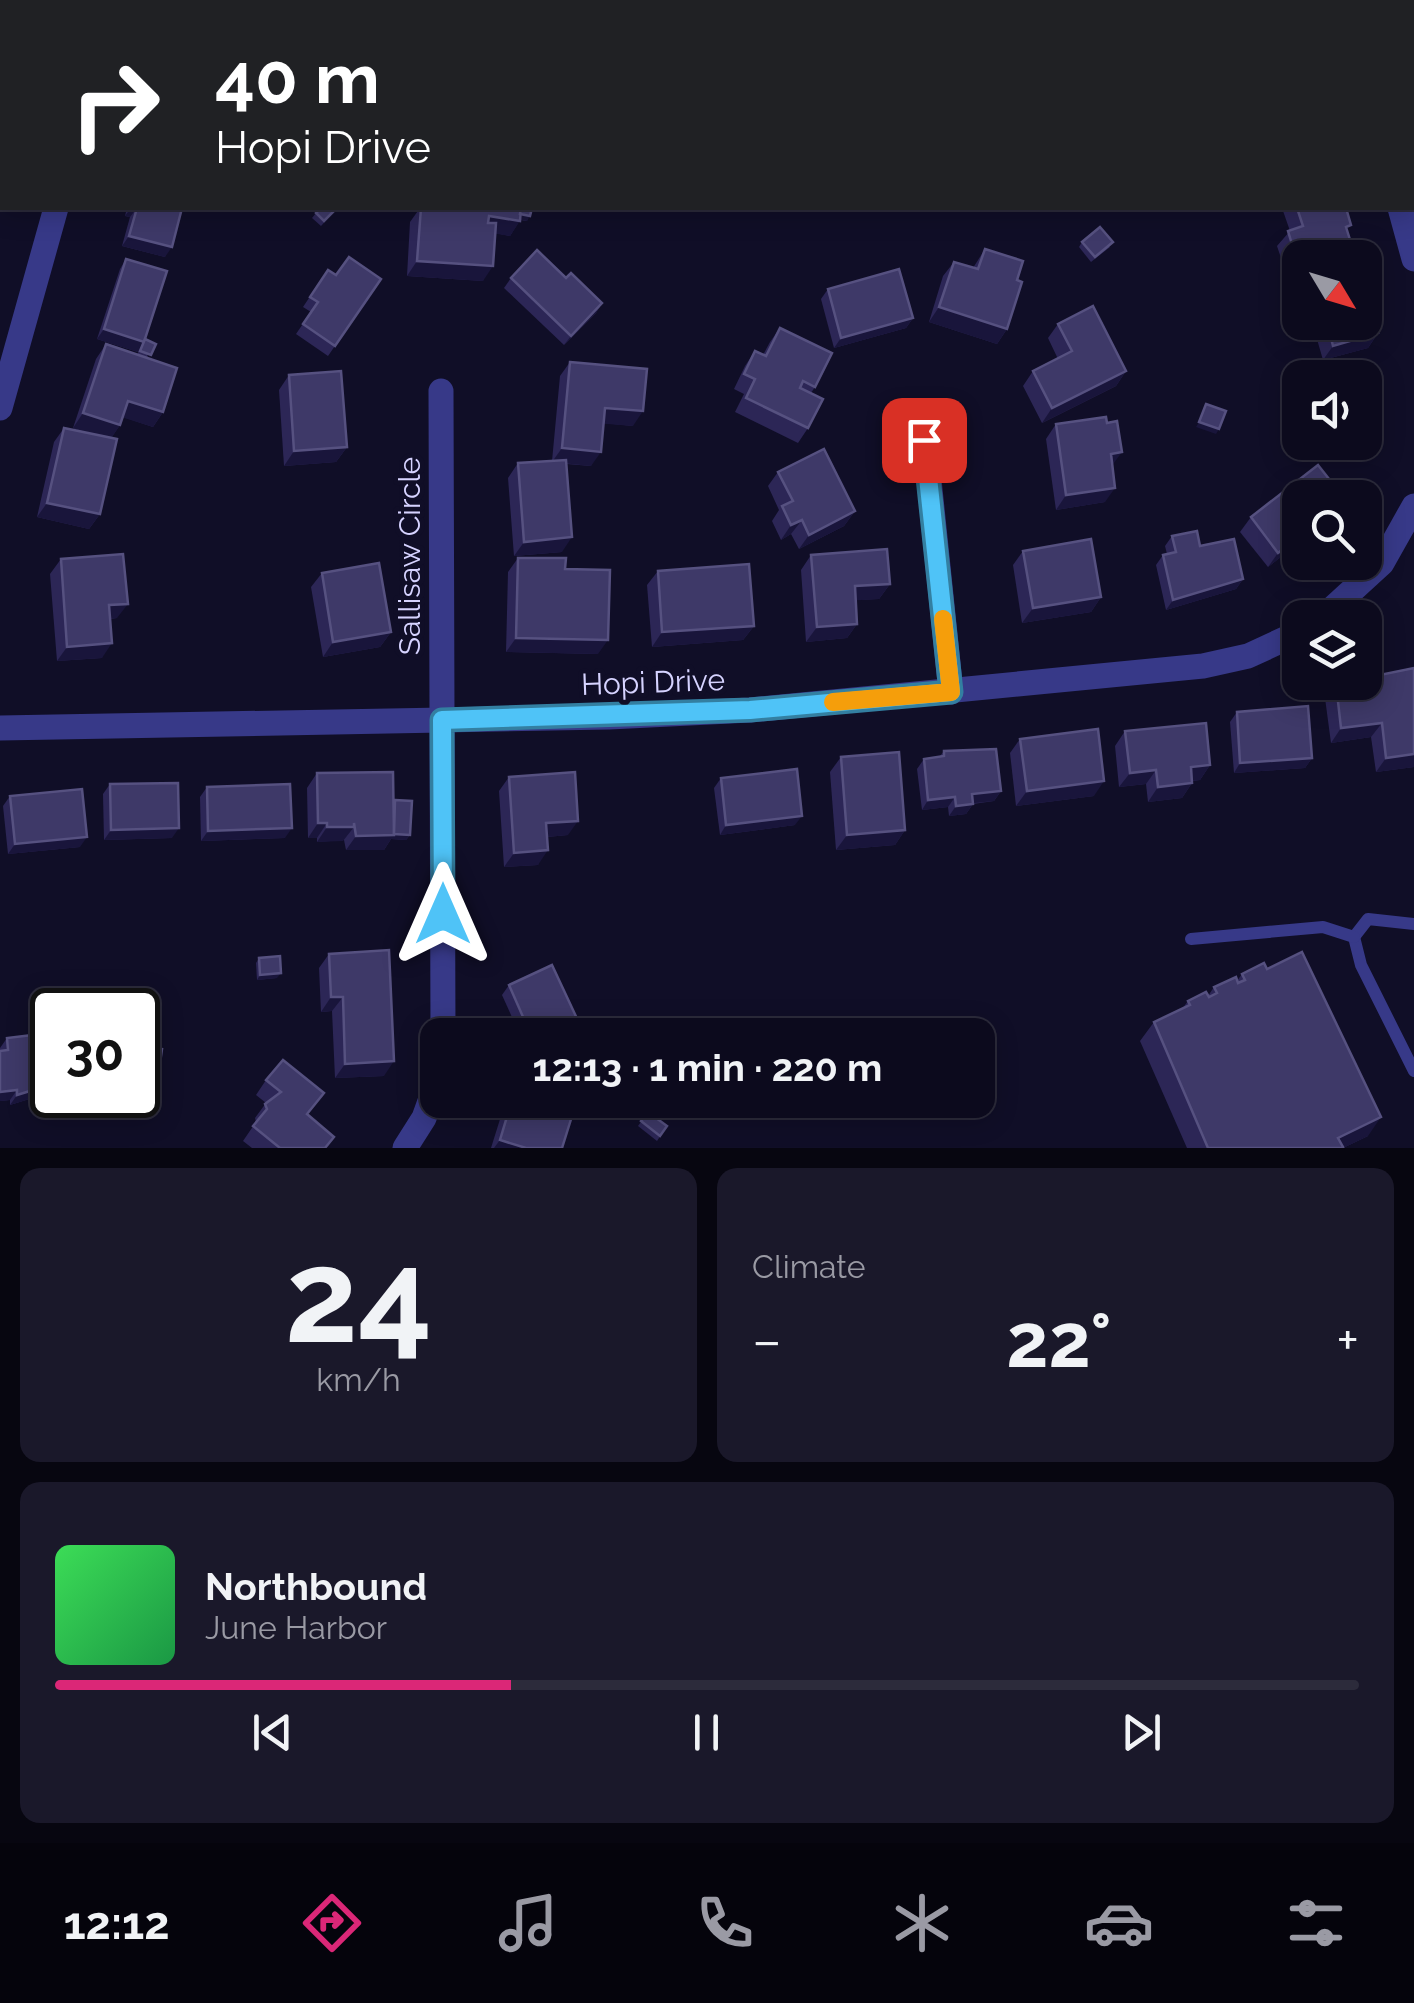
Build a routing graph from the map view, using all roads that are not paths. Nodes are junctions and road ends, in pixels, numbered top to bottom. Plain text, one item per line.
1 (55, 210) edge
2 (1401, 210) edge
3 (1414, 259) edge
4 (10, 339) edge
5 (441, 391) dead end
6 (0, 408) edge
7 (924, 440) dead end
8 (1411, 522) edge
9 (1341, 600) edge
10 (1282, 640) edge
11 (951, 692) junction
12 (442, 720) junction
13 (0, 728) edge
14 (1414, 924) edge
15 (1354, 937) junction
16 (1191, 939) dead end
17 (443, 1018) edge
18 (1414, 1071) edge
19 (424, 1118) edge
20 (405, 1148) edge

1 - 4 street
2 - 3 street
4 - 6 street
5 - 12 street, Sallisaw Circle
7 - 11 street
8 - 9 street
10 - 11 street, Hopi Drive
11 - 12 street, Hopi Drive
12 - 13 street, Hopi Drive
12 - 17 street, Sallisaw Circle
14 - 15 lane
15 - 16 lane
15 - 18 lane
19 - 20 street

